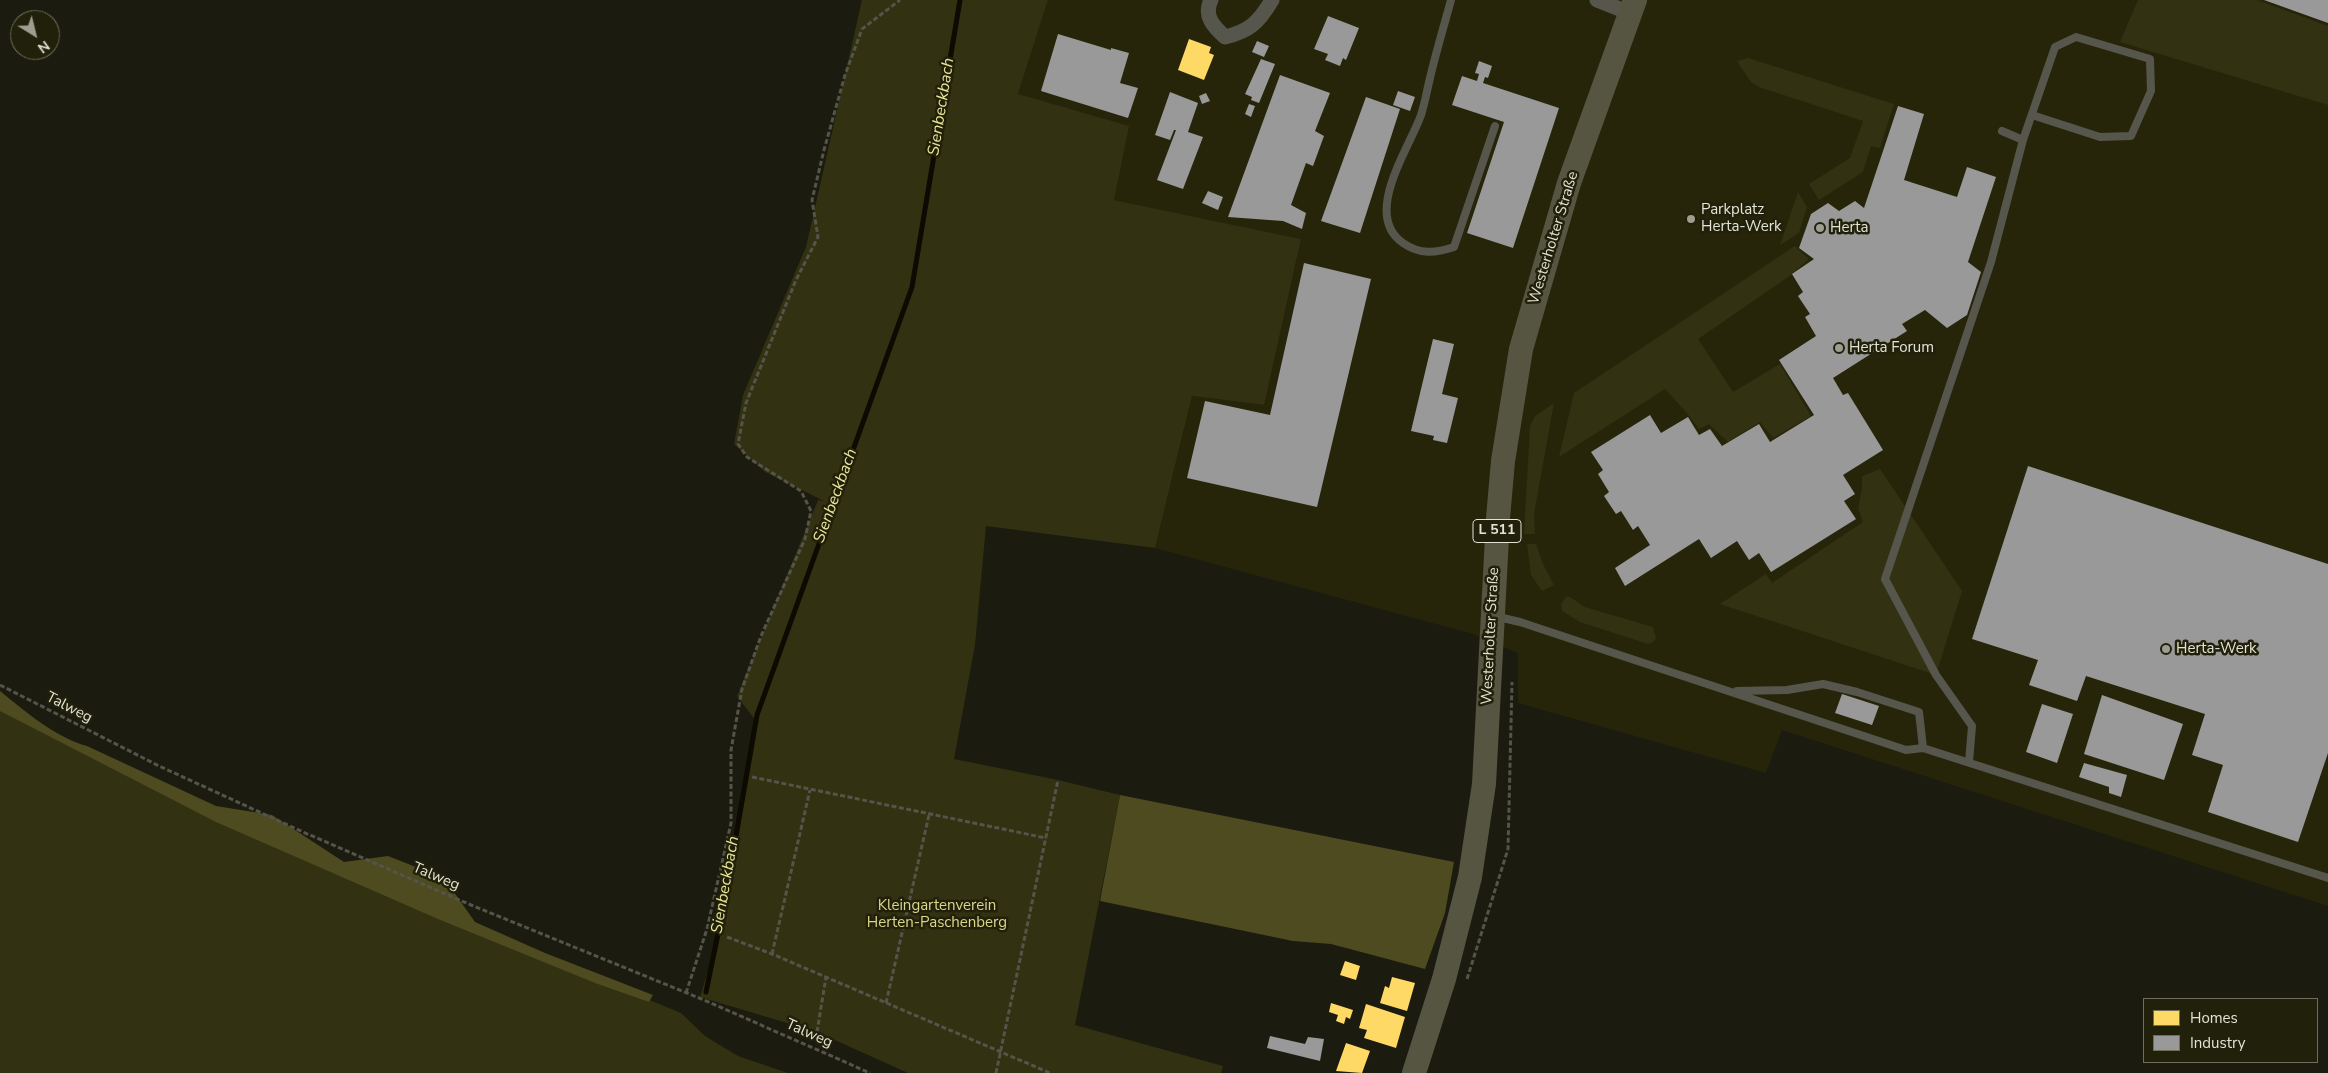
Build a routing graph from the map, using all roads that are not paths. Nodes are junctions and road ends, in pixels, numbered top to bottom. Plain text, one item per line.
1 (1211, 0) edge
2 (1272, 0) edge
3 (1451, 0) edge
4 (1597, 0) edge
5 (1632, 6) edge
6 (2032, 114) junction
7 (1495, 126) dead end
8 (2002, 131) dead end
9 (2024, 140) junction
10 (1492, 616) junction
11 (1730, 691) junction
12 (1924, 748) junction
13 (1969, 762) junction
14 (2328, 878) edge
15 (1414, 1073) edge

1 - 2 street
3 - 7 lane
4 - 5 street
5 - 10 main road, Westerholter Straße / L 511
6 - 6 lane
6 - 9 lane
8 - 9 lane
9 - 13 lane
10 - 11 lane
10 - 15 main road, Westerholter Straße / L 511
11 - 12 lane
11 - 12 lane
12 - 13 lane
13 - 14 lane

